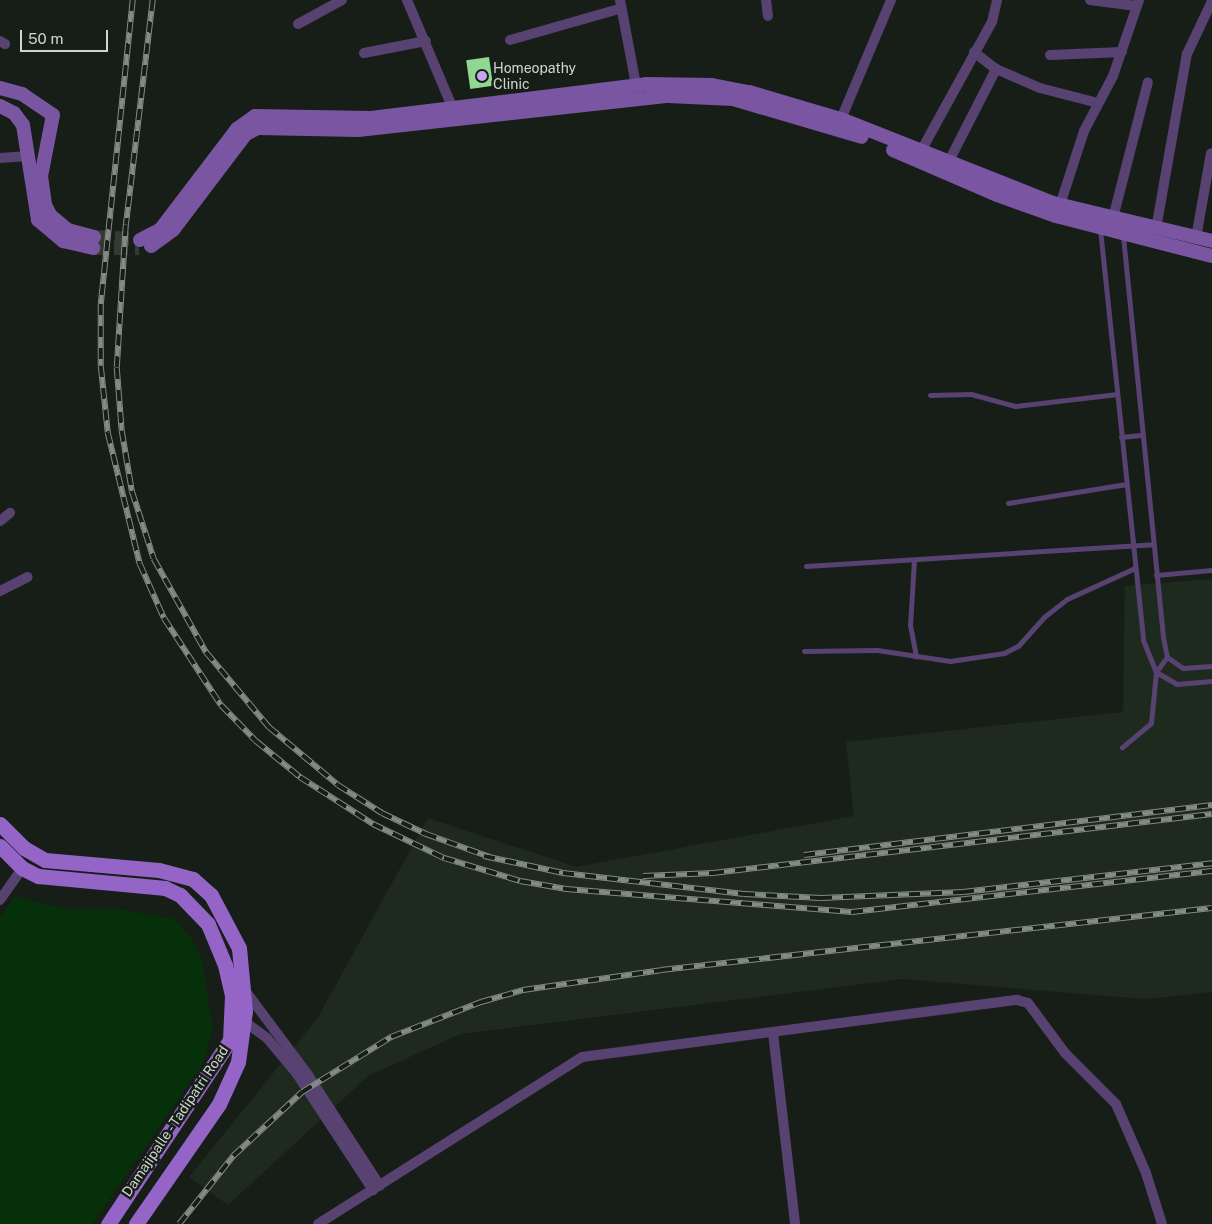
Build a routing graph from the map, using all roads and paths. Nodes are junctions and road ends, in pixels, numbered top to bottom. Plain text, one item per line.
1 (342, 0) edge
2 (407, 0) edge
3 (766, 0) edge
4 (891, 0) edge
5 (997, 0) edge
6 (1090, 0) edge
7 (1212, 1) edge
8 (1138, 3) edge
9 (621, 4) edge
10 (768, 16) dead end
11 (298, 24) dead end
12 (510, 40) dead end
13 (426, 41) junction
14 (974, 52) junction
15 (1122, 52) junction
16 (364, 53) dead end
17 (1050, 54) dead end
18 (996, 68) junction
19 (1148, 82) dead end
20 (636, 85) junction
21 (0, 88) edge
22 (1098, 103) junction
23 (0, 106) edge
24 (453, 109) junction
25 (841, 119) junction
26 (921, 151) junction
27 (1211, 153) dead end
28 (28, 156) junction
29 (0, 158) edge
30 (948, 163) junction
31 (1060, 204) junction
32 (1112, 224) junction
33 (1156, 229) junction
34 (1196, 238) junction
35 (1212, 241) edge
36 (1212, 256) edge
37 (1116, 394) junction
38 (930, 395) dead end
39 (1141, 436) junction
40 (1121, 437) junction
41 (1126, 484) junction
42 (1008, 502) dead end
43 (10, 513) dead end
44 (0, 521) edge
45 (1153, 544) junction
46 (1133, 547) junction
47 (914, 560) junction
48 (806, 566) dead end
49 (1135, 568) junction
50 (1212, 570) edge
51 (1156, 574) junction
52 (28, 577) dead end
53 (0, 591) edge
54 (804, 651) dead end
55 (916, 656) junction
56 (1167, 657) junction
57 (1212, 666) edge
58 (1156, 672) junction
59 (1212, 681) edge
60 (1122, 747) dead end
61 (0, 824) edge
62 (0, 846) edge
63 (22, 868) junction
64 (0, 900) edge
65 (228, 979) junction
66 (244, 989) junction
67 (245, 1022) junction
68 (773, 1034) junction
69 (377, 1188) junction
70 (108, 1224) edge
71 (136, 1224) edge
72 (318, 1224) edge
73 (795, 1224) edge
74 (1162, 1224) edge

1 - 11 street
2 - 13 street
3 - 10 street
4 - 25 street
5 - 14 street
6 - 8 street
7 - 33 street
8 - 15 street
9 - 12 street
9 - 20 street
13 - 16 street
13 - 24 street
14 - 18 street
14 - 26 street
15 - 17 street
15 - 22 street
18 - 22 street
18 - 30 street
19 - 32 street
20 - 24 main road
20 - 25 main road
21 - 28 main road
22 - 31 street
23 - 28 main road
24 - 32 main road
25 - 26 main road
26 - 30 main road
27 - 34 street
28 - 29 street
30 - 31 main road
31 - 32 main road
32 - 33 main road
32 - 36 main road
32 - 37 lane
32 - 39 lane
33 - 34 main road
34 - 35 main road
37 - 38 lane
37 - 40 lane
39 - 40 lane
39 - 45 lane
40 - 41 lane
41 - 42 lane
41 - 46 lane
43 - 44 street
45 - 46 lane
45 - 51 lane
46 - 47 lane
46 - 49 lane
47 - 48 lane
47 - 55 lane
49 - 55 lane
49 - 58 lane
50 - 51 lane
51 - 56 lane
52 - 53 street
54 - 55 lane
56 - 57 lane
56 - 58 lane
58 - 59 lane
58 - 60 lane
61 - 66 main road, Damajipalle - Tadipatri Road
62 - 63 main road, Damajipalle - Tadipatri Road
63 - 64 street
63 - 65 main road, Damajipalle - Tadipatri Road
65 - 66 street
65 - 70 main road, Damajipalle - Tadipatri Road
66 - 67 main road, Damajipalle - Tadipatri Road
66 - 69 street
67 - 69 street
67 - 71 main road, Damajipalle - Tadipatri Road
68 - 69 street
68 - 73 street
68 - 74 street
69 - 72 street

